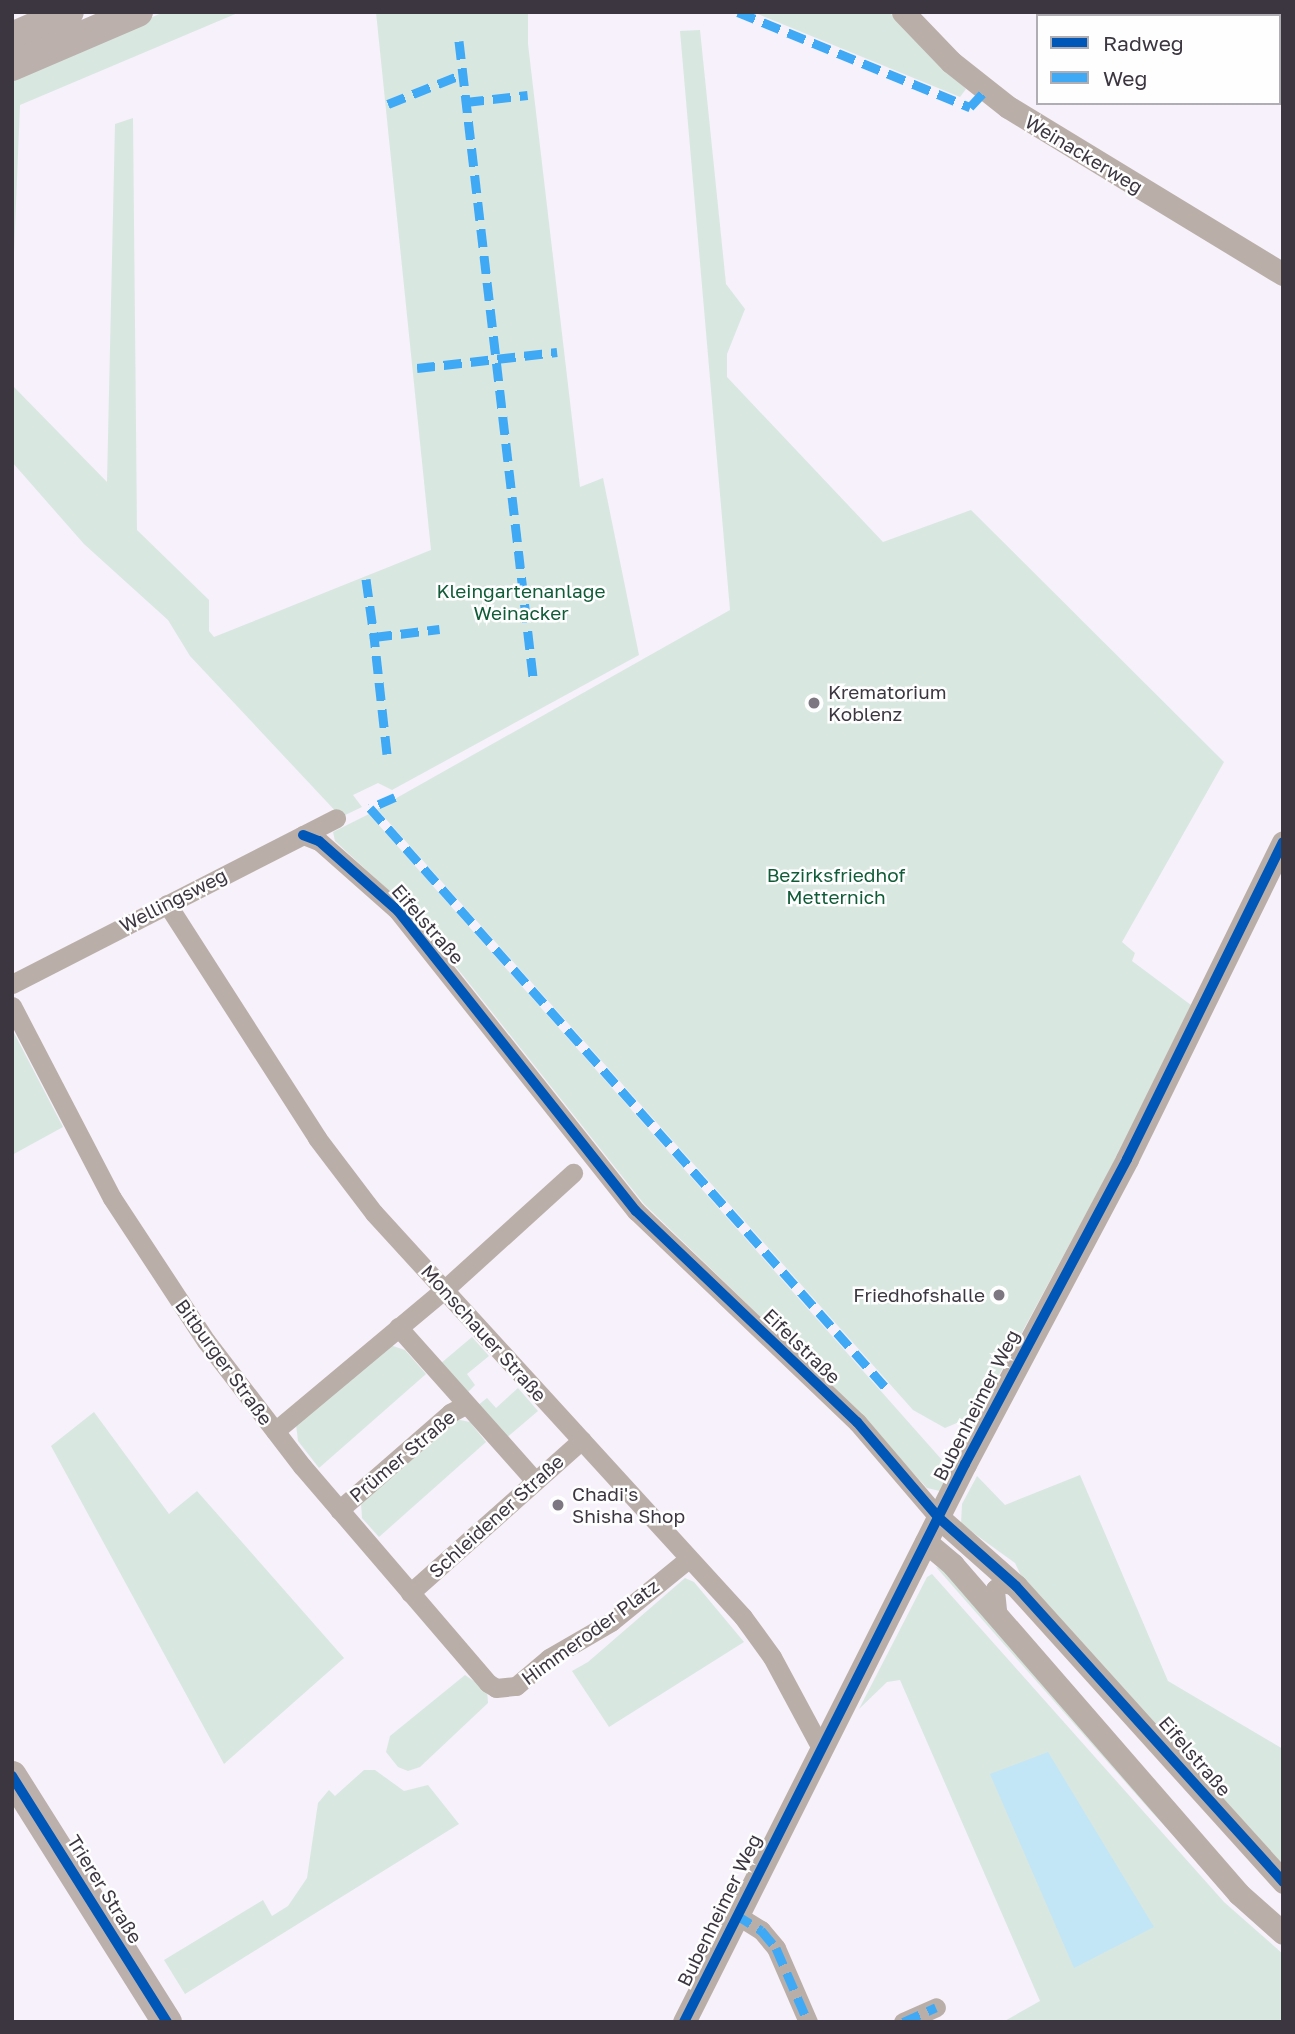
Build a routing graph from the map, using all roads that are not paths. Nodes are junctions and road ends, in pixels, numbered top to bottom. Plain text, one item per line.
1 (69, 12) edge
2 (138, 12) edge
3 (903, 12) edge
4 (12, 37) edge
5 (12, 66) edge
6 (1283, 274) edge
7 (336, 818) dead end
8 (303, 835) junction
9 (1283, 842) edge
10 (167, 904) junction
11 (12, 984) edge
12 (12, 1006) edge
13 (573, 1173) dead end
14 (445, 1289) junction
15 (398, 1327) junction
16 (465, 1405) junction
17 (275, 1431) junction
18 (582, 1440) junction
19 (535, 1481) junction
20 (340, 1510) junction
21 (938, 1517) junction
22 (926, 1542) junction
23 (687, 1560) junction
24 (1016, 1586) junction
25 (410, 1593) junction
26 (998, 1619) junction
27 (488, 1683) joint
28 (820, 1746) junction
29 (12, 1776) edge
30 (1283, 1882) edge
31 (735, 1913) junction
32 (1283, 1933) edge
33 (936, 2007) dead end
34 (167, 2022) edge
35 (684, 2022) edge
36 (808, 2022) edge
37 (903, 2022) edge

1 - 4 main road
2 - 5 main road
3 - 6 street, Weinackerweg
7 - 8 street, Wellingsweg
8 - 10 street, Wellingsweg
8 - 21 street, Eifelstraße
9 - 21 street, Bubenheimer Weg
10 - 11 street, Wellingsweg
10 - 14 street, Monschauer Straße
12 - 17 street, Bitburger Straße
13 - 14 street
14 - 15 street
14 - 18 street, Monschauer Straße
15 - 16 street, Prümer Straße
15 - 17 street
16 - 19 street, Prümer Straße
16 - 20 street, Prümer Straße
17 - 20 street, Bitburger Straße
18 - 19 street, Schleidener Straße
18 - 23 street, Monschauer Straße
19 - 25 street, Schleidener Straße
20 - 25 street, Bitburger Straße
21 - 22 street, Bubenheimer Weg
21 - 24 street, Eifelstraße
22 - 26 street
22 - 28 street, Bubenheimer Weg
23 - 27 street, Himmeroder Platz
23 - 28 street, Monschauer Straße
24 - 26 street
24 - 30 street, Eifelstraße
25 - 27 street, Bitburger Straße
26 - 32 street
28 - 31 street, Bubenheimer Weg
29 - 34 main road, Trierer Straße
31 - 35 street, Bubenheimer Weg
31 - 36 street
33 - 37 street

